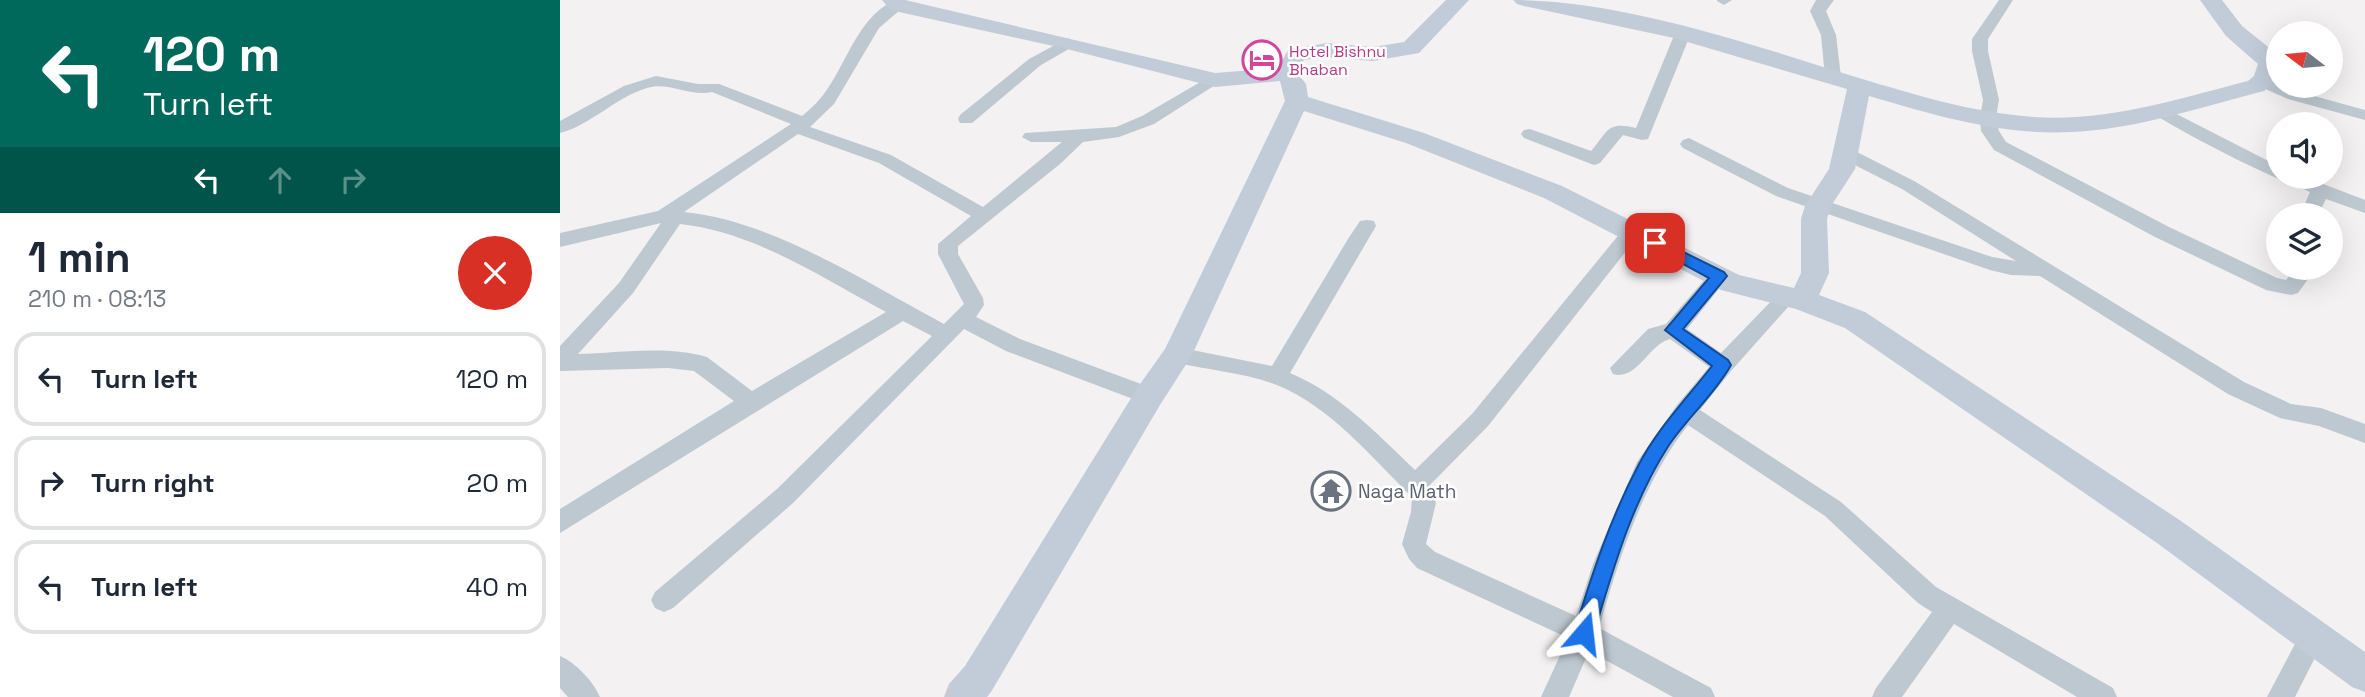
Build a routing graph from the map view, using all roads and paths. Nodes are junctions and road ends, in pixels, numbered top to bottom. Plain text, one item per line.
1 (1458, 0) edge
2 (1524, 0) edge
3 (1827, 0) edge
4 (2006, 0) edge
5 (2211, 0) edge
6 (896, 2) edge
7 (1683, 33) junction
8 (1068, 43) junction
9 (1833, 77) junction
10 (1215, 80) junction
11 (2262, 82) junction
12 (1859, 85) junction
13 (1292, 88) junction
14 (2159, 110) junction
15 (2365, 116) edge
16 (1988, 117) junction
17 (966, 119) dead end
18 (800, 126) junction
19 (560, 128) edge
20 (1530, 135) dead end
21 (1031, 137) dead end
22 (1078, 137) junction
23 (1689, 144) dead end
24 (1845, 153) junction
25 (2266, 167) edge
26 (2315, 189) edge
27 (2320, 191) junction
28 (2314, 203) edge
29 (1818, 206) junction
30 (2365, 207) edge
31 (983, 215) junction
32 (670, 216) junction
33 (1367, 226) dead end
34 (1633, 232) junction
35 (560, 240) edge
36 (2042, 269) junction
37 (1719, 276) junction
38 (2297, 280) edge
39 (1795, 298) junction
40 (903, 312) junction
41 (961, 319) junction
42 (1673, 330) junction
43 (945, 334) junction
44 (1177, 355) junction
45 (560, 361) edge
46 (1723, 365) junction
47 (1621, 368) dead end
48 (1277, 376) junction
49 (1149, 396) junction
50 (751, 402) junction
51 (1685, 411) junction
52 (2365, 434) edge
53 (1415, 485) junction
54 (560, 522) edge
55 (664, 600) dead end
56 (1949, 610) junction
57 (1584, 633) junction
58 (2313, 636) junction
59 (560, 669) edge
60 (2365, 674) edge
61 (586, 697) edge
62 (963, 697) edge
63 (1555, 697) edge
64 (1701, 697) edge
65 (1886, 697) edge
66 (2103, 697) edge
67 (2281, 697) edge

1 - 13 street
2 - 7 street
3 - 9 street
4 - 16 street
5 - 11 street
6 - 8 street
6 - 18 street
7 - 9 street
7 - 20 street
8 - 10 street
8 - 17 street
9 - 12 street
10 - 13 street
10 - 22 street
11 - 14 street
11 - 15 street
12 - 16 street
12 - 24 street
13 - 34 street
13 - 44 street
14 - 16 street
14 - 25 street
16 - 38 street
18 - 19 street
18 - 31 street
18 - 32 street
21 - 22 street
22 - 31 street
23 - 29 street
24 - 29 street
24 - 36 street
26 - 27 street
27 - 28 street
27 - 30 street
29 - 36 street
29 - 39 street
31 - 41 street
32 - 35 street
32 - 40 street
32 - 45 street
33 - 48 street
34 - 37 street
34 - 53 street
36 - 52 street
37 - 39 street
37 - 42 street
39 - 46 street
39 - 58 street
40 - 43 street
40 - 50 street
41 - 43 street
41 - 49 street
42 - 46 street
42 - 47 street
43 - 55 street
44 - 48 street
44 - 49 street
45 - 50 street
46 - 51 street
48 - 53 street
49 - 62 street
50 - 54 street
51 - 56 street
51 - 57 street
53 - 57 street
56 - 65 street
56 - 66 street
57 - 63 street
57 - 64 street
58 - 60 street
58 - 67 street
59 - 61 street

